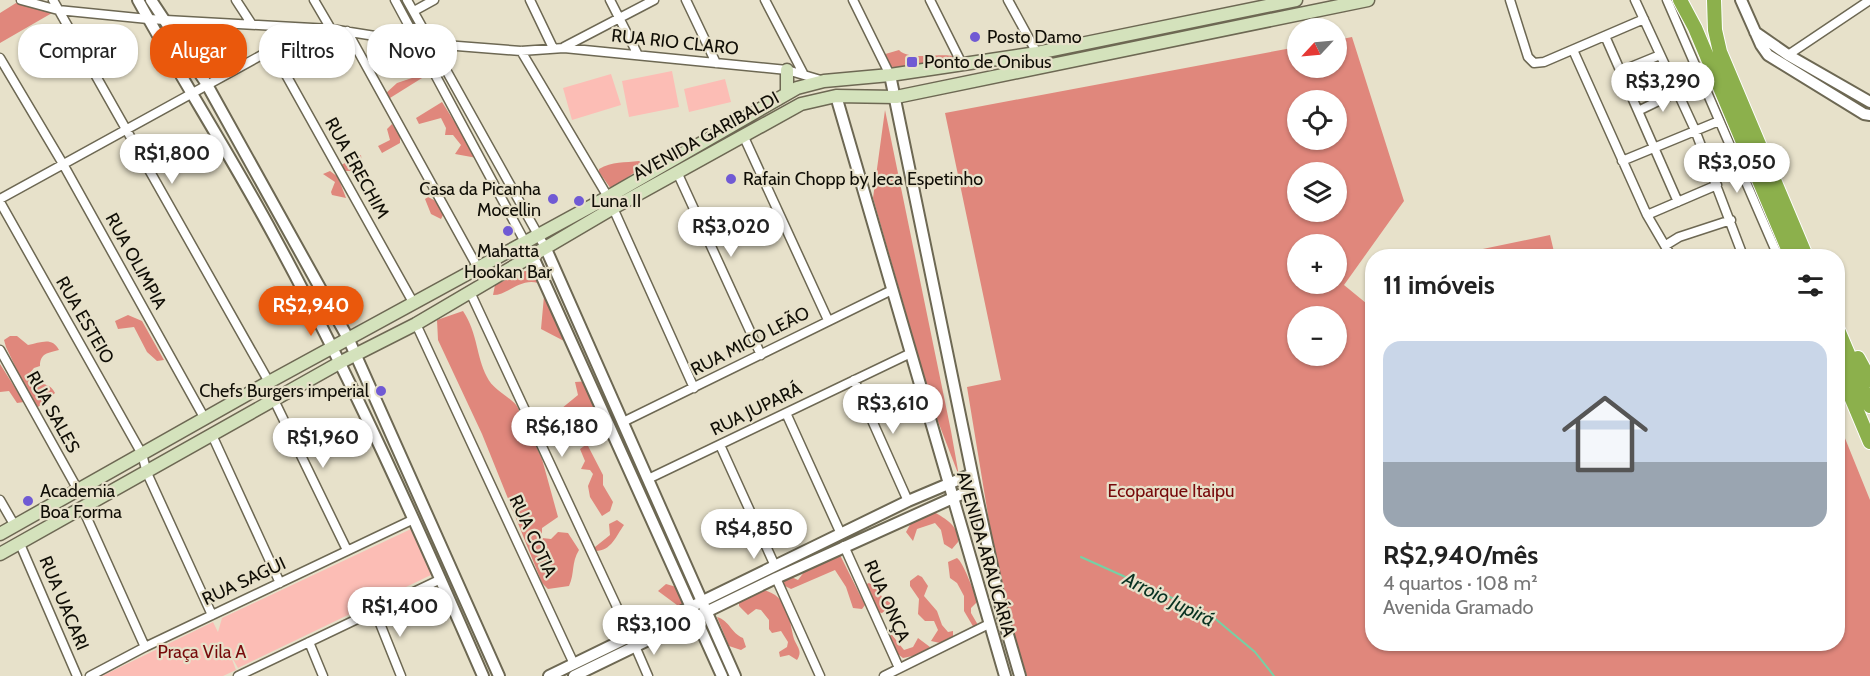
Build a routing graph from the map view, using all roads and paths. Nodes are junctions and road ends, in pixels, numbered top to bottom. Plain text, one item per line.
1 (21, 0) edge
2 (53, 0) edge
3 (138, 0) edge
4 (151, 0) edge
5 (236, 0) edge
6 (314, 0) edge
7 (395, 0) edge
8 (407, 0) edge
9 (434, 0) edge
10 (530, 0) edge
11 (610, 0) edge
12 (654, 0) edge
13 (686, 0) edge
14 (765, 0) edge
15 (853, 0) edge
16 (930, 0) edge
17 (1008, 0) edge
18 (1368, 0) edge
19 (1510, 0) edge
20 (1635, 0) edge
21 (1667, 0) edge
22 (1680, 0) edge
23 (1714, 0) edge
24 (1741, 0) edge
25 (1870, 0) edge
26 (1288, 1) edge
27 (58, 10) junction
28 (414, 11) junction
29 (1220, 16) junction
30 (619, 18) junction
31 (148, 19) junction
32 (1644, 19) junction
33 (161, 20) junction
34 (250, 23) junction
35 (262, 24) edge
36 (328, 24) edge
37 (408, 24) edge
38 (420, 24) edge
39 (1222, 30) junction
40 (1754, 31) junction
41 (1605, 36) junction
42 (355, 45) edge
43 (457, 45) edge
44 (553, 48) junction
45 (564, 48) junction
46 (1573, 50) junction
47 (521, 51) junction
48 (1037, 52) junction
49 (259, 55) edge
50 (639, 55) junction
51 (1660, 55) junction
52 (1788, 55) junction
53 (0, 58) edge
54 (716, 63) junction
55 (962, 64) junction
56 (1041, 67) junction
57 (787, 70) junction
58 (1621, 71) junction
59 (803, 73) junction
60 (891, 75) junction
61 (289, 78) edge
62 (438, 78) edge
63 (450, 78) edge
64 (841, 79) junction
65 (824, 81) junction
66 (206, 84) junction
67 (193, 92) junction
68 (1677, 92) junction
69 (787, 93) junction
70 (836, 96) junction
71 (896, 97) junction
72 (1870, 102) edge
73 (1638, 111) junction
74 (1870, 115) edge
75 (1719, 121) junction
76 (125, 128) junction
77 (1695, 130) junction
78 (743, 135) junction
79 (1655, 147) junction
80 (241, 148) junction
81 (230, 155) junction
82 (1622, 161) junction
83 (63, 164) junction
84 (677, 172) junction
85 (1717, 185) junction
86 (0, 201) edge
87 (611, 202) junction
88 (1678, 202) junction
89 (1647, 215) junction
90 (1731, 220) junction
91 (287, 230) junction
92 (539, 235) junction
93 (275, 238) junction
94 (527, 242) junction
95 (1666, 245) junction
96 (546, 249) junction
97 (1668, 249) edge
98 (1741, 249) edge
99 (1775, 249) edge
100 (1788, 249) edge
101 (1803, 249) edge
102 (533, 257) junction
103 (478, 268) junction
104 (892, 290) junction
105 (470, 292) junction
106 (414, 303) junction
107 (828, 320) junction
108 (416, 324) junction
109 (1845, 332) edge
110 (349, 340) junction
111 (1845, 347) edge
112 (333, 348) junction
113 (0, 350) edge
114 (357, 354) junction
115 (911, 354) junction
116 (761, 355) junction
117 (341, 362) junction
118 (854, 380) junction
119 (1870, 380) edge
120 (269, 382) junction
121 (1845, 383) edge
122 (694, 388) junction
123 (274, 400) junction
124 (1870, 406) edge
125 (786, 413) junction
126 (206, 419) junction
127 (623, 422) junction
128 (212, 435) junction
129 (1870, 442) edge
130 (720, 445) junction
131 (142, 454) junction
132 (147, 473) junction
133 (972, 474) junction
134 (648, 479) junction
135 (949, 484) junction
136 (975, 488) junction
137 (78, 489) junction
138 (953, 497) junction
139 (0, 500) edge
140 (908, 501) junction
141 (82, 507) junction
142 (414, 519) junction
143 (15, 526) junction
144 (0, 534) edge
145 (841, 534) junction
146 (20, 544) junction
147 (844, 546) junction
148 (347, 550) junction
149 (0, 554) edge
150 (775, 566) junction
151 (776, 578) junction
152 (441, 579) junction
153 (280, 583) junction
154 (705, 606) junction
155 (375, 610) junction
156 (693, 612) junction
157 (212, 615) junction
158 (989, 624) junction
159 (630, 635) junction
160 (309, 642) junction
161 (635, 646) junction
162 (145, 647) junction
163 (899, 669) junction
164 (576, 673) edge
165 (77, 676) edge
166 (90, 676) edge
167 (239, 676) edge
168 (323, 676) edge
169 (401, 676) edge
170 (483, 676) edge
171 (499, 676) edge
172 (549, 676) edge
173 (648, 676) edge
174 (722, 676) edge
175 (735, 676) edge
176 (820, 676) edge
177 (884, 676) edge
178 (1005, 676) edge
179 (1020, 676) edge

1 - 27 street, RUA RIO CLARO
2 - 27 street
3 - 31 street
4 - 33 street
5 - 34 street
6 - 36 street
7 - 37 street
8 - 28 street
9 - 28 street
10 - 44 street
11 - 30 street
12 - 30 street
13 - 54 street
14 - 59 street
15 - 60 street
16 - 55 street
17 - 48 street
18 - 39 main road, AVENIDA GARIBALDI
19 - 46 street
20 - 32 street
21 - 75 street
22 - 100 highway
23 - 101 highway
24 - 40 street
25 - 52 street
26 - 29 main road, AVENIDA GARIBALDI
27 - 31 street, RUA RIO CLARO
27 - 76 street
28 - 38 street
29 - 39 main road
29 - 48 main road, AVENIDA GARIBALDI
30 - 45 street
30 - 50 street
31 - 33 street, RUA RIO CLARO
31 - 67 street
32 - 41 street
32 - 51 street
33 - 34 street, RUA RIO CLARO
33 - 66 street
34 - 35 street, RUA RIO CLARO
39 - 56 main road, AVENIDA GARIBALDI
40 - 52 street
40 - 74 street
41 - 46 street
41 - 58 street
42 - 103 street
43 - 47 street, RUA RIO CLARO
44 - 45 street, RUA RIO CLARO
44 - 47 street, RUA RIO CLARO
45 - 50 street, RUA RIO CLARO
46 - 82 street
47 - 87 street
48 - 55 main road, AVENIDA GARIBALDI
48 - 56 street
49 - 66 street
50 - 54 street, RUA RIO CLARO
51 - 58 street
51 - 68 street
52 - 72 street
53 - 83 street, RUA OLIMPIA
54 - 57 street, RUA RIO CLARO
55 - 60 main road, AVENIDA GARIBALDI
56 - 71 main road, AVENIDA GARIBALDI
57 - 59 street, RUA RIO CLARO
57 - 69 main road
58 - 73 street
59 - 65 street, RUA RIO CLARO
60 - 64 main road, AVENIDA GARIBALDI
60 - 71 street, AVENIDA ARAUCÁRIA
61 - 106 street, RUA ERECHIM
62 - 94 street
63 - 92 street
64 - 65 main road, AVENIDA GARIBALDI
64 - 70 main road
65 - 69 main road, AVENIDA GARIBALDI
66 - 67 street
66 - 80 street
67 - 76 street
67 - 81 street
68 - 73 street
68 - 77 street
69 - 87 main road, AVENIDA GARIBALDI
70 - 71 main road, AVENIDA GARIBALDI
70 - 78 main road, AVENIDA GARIBALDI
70 - 104 street, AVENIDA ARAUCÁRIA
71 - 133 street, AVENIDA ARAUCÁRIA
73 - 79 street
75 - 77 street
75 - 99 street
76 - 83 street
76 - 120 street
77 - 79 street
77 - 85 street
78 - 84 main road, AVENIDA GARIBALDI
78 - 107 street
79 - 82 street
79 - 88 street
80 - 81 street
80 - 91 street
81 - 93 street
82 - 89 street
83 - 86 street
83 - 126 street, RUA OLIMPIA
84 - 87 main road, AVENIDA GARIBALDI
84 - 116 street
85 - 88 street
85 - 90 street
86 - 131 street, RUA ESTEIO
87 - 92 main road, AVENIDA GARIBALDI
87 - 96 main road, AVENIDA GARIBALDI
87 - 122 street
88 - 89 street
89 - 95 street
90 - 95 street
90 - 98 street
91 - 93 street
91 - 110 street
92 - 94 main road, AVENIDA GARIBALDI
92 - 96 street
93 - 112 street
94 - 102 street
94 - 103 main road, AVENIDA GARIBALDI
95 - 97 street
96 - 102 main road, AVENIDA GARIBALDI
96 - 127 street
102 - 105 main road, AVENIDA GARIBALDI
102 - 156 street
103 - 106 main road, AVENIDA GARIBALDI
104 - 107 street, RUA MICO LEÃO
104 - 115 street, AVENIDA ARAUCÁRIA
105 - 108 main road, AVENIDA GARIBALDI
105 - 159 street
106 - 110 main road, AVENIDA GARIBALDI
107 - 116 street, RUA MICO LEÃO
108 - 114 main road, AVENIDA GARIBALDI
108 - 164 street, RUA COTIA
109 - 119 highway
110 - 112 main road, AVENIDA GARIBALDI
110 - 114 street
111 - 124 highway
112 - 117 street
112 - 120 main road, AVENIDA GARIBALDI
113 - 137 street, RUA SALES
114 - 117 main road, AVENIDA GARIBALDI
114 - 171 street
115 - 118 street, RUA JUPARÁ
115 - 135 street, AVENIDA ARAUCÁRIA
116 - 122 street, RUA MICO LEÃO
117 - 123 main road, AVENIDA GARIBALDI
117 - 142 street
118 - 125 street, RUA JUPARÁ
118 - 140 street
120 - 126 main road, AVENIDA GARIBALDI
121 - 129 highway
122 - 127 street, RUA MICO LEÃO
123 - 128 main road, AVENIDA GARIBALDI
123 - 148 street
125 - 130 street, RUA JUPARÁ
125 - 145 street
126 - 131 main road, AVENIDA GARIBALDI
127 - 134 street
128 - 132 main road, AVENIDA GARIBALDI
128 - 153 street
130 - 134 street, RUA JUPARÁ
130 - 150 street
131 - 132 street, RUA ESTEIO
131 - 137 main road, AVENIDA GARIBALDI
132 - 141 main road, AVENIDA GARIBALDI
132 - 157 street, RUA ESTEIO
133 - 135 street
133 - 136 street, AVENIDA ARAUCÁRIA
134 - 154 street
135 - 138 street, AVENIDA ARAUCÁRIA
135 - 140 street
136 - 138 street
136 - 179 street, AVENIDA ARAUCÁRIA
137 - 143 main road, AVENIDA GARIBALDI
138 - 147 street
138 - 158 street, AVENIDA ARAUCÁRIA
139 - 143 street
140 - 145 street
141 - 146 main road, AVENIDA GARIBALDI
141 - 162 street
142 - 148 street, RUA SAGUI
142 - 152 street
143 - 144 main road, AVENIDA GARIBALDI
145 - 150 street
146 - 149 main road, AVENIDA GARIBALDI
146 - 165 street, RUA UACARI
147 - 151 street
147 - 163 street, RUA ONÇA
148 - 153 street, RUA SAGUI
150 - 154 street
151 - 154 street
151 - 176 street
152 - 155 street
152 - 170 street
153 - 157 street, RUA SAGUI
154 - 156 street
154 - 175 street
155 - 160 street
155 - 169 street
156 - 159 street
156 - 161 street
156 - 174 street
157 - 162 street, RUA SAGUI
158 - 163 street
158 - 178 street, AVENIDA ARAUCÁRIA
159 - 164 street
160 - 167 street
160 - 168 street
161 - 164 street
161 - 173 street
162 - 166 street, RUA SAGUI
163 - 177 street
164 - 172 street

